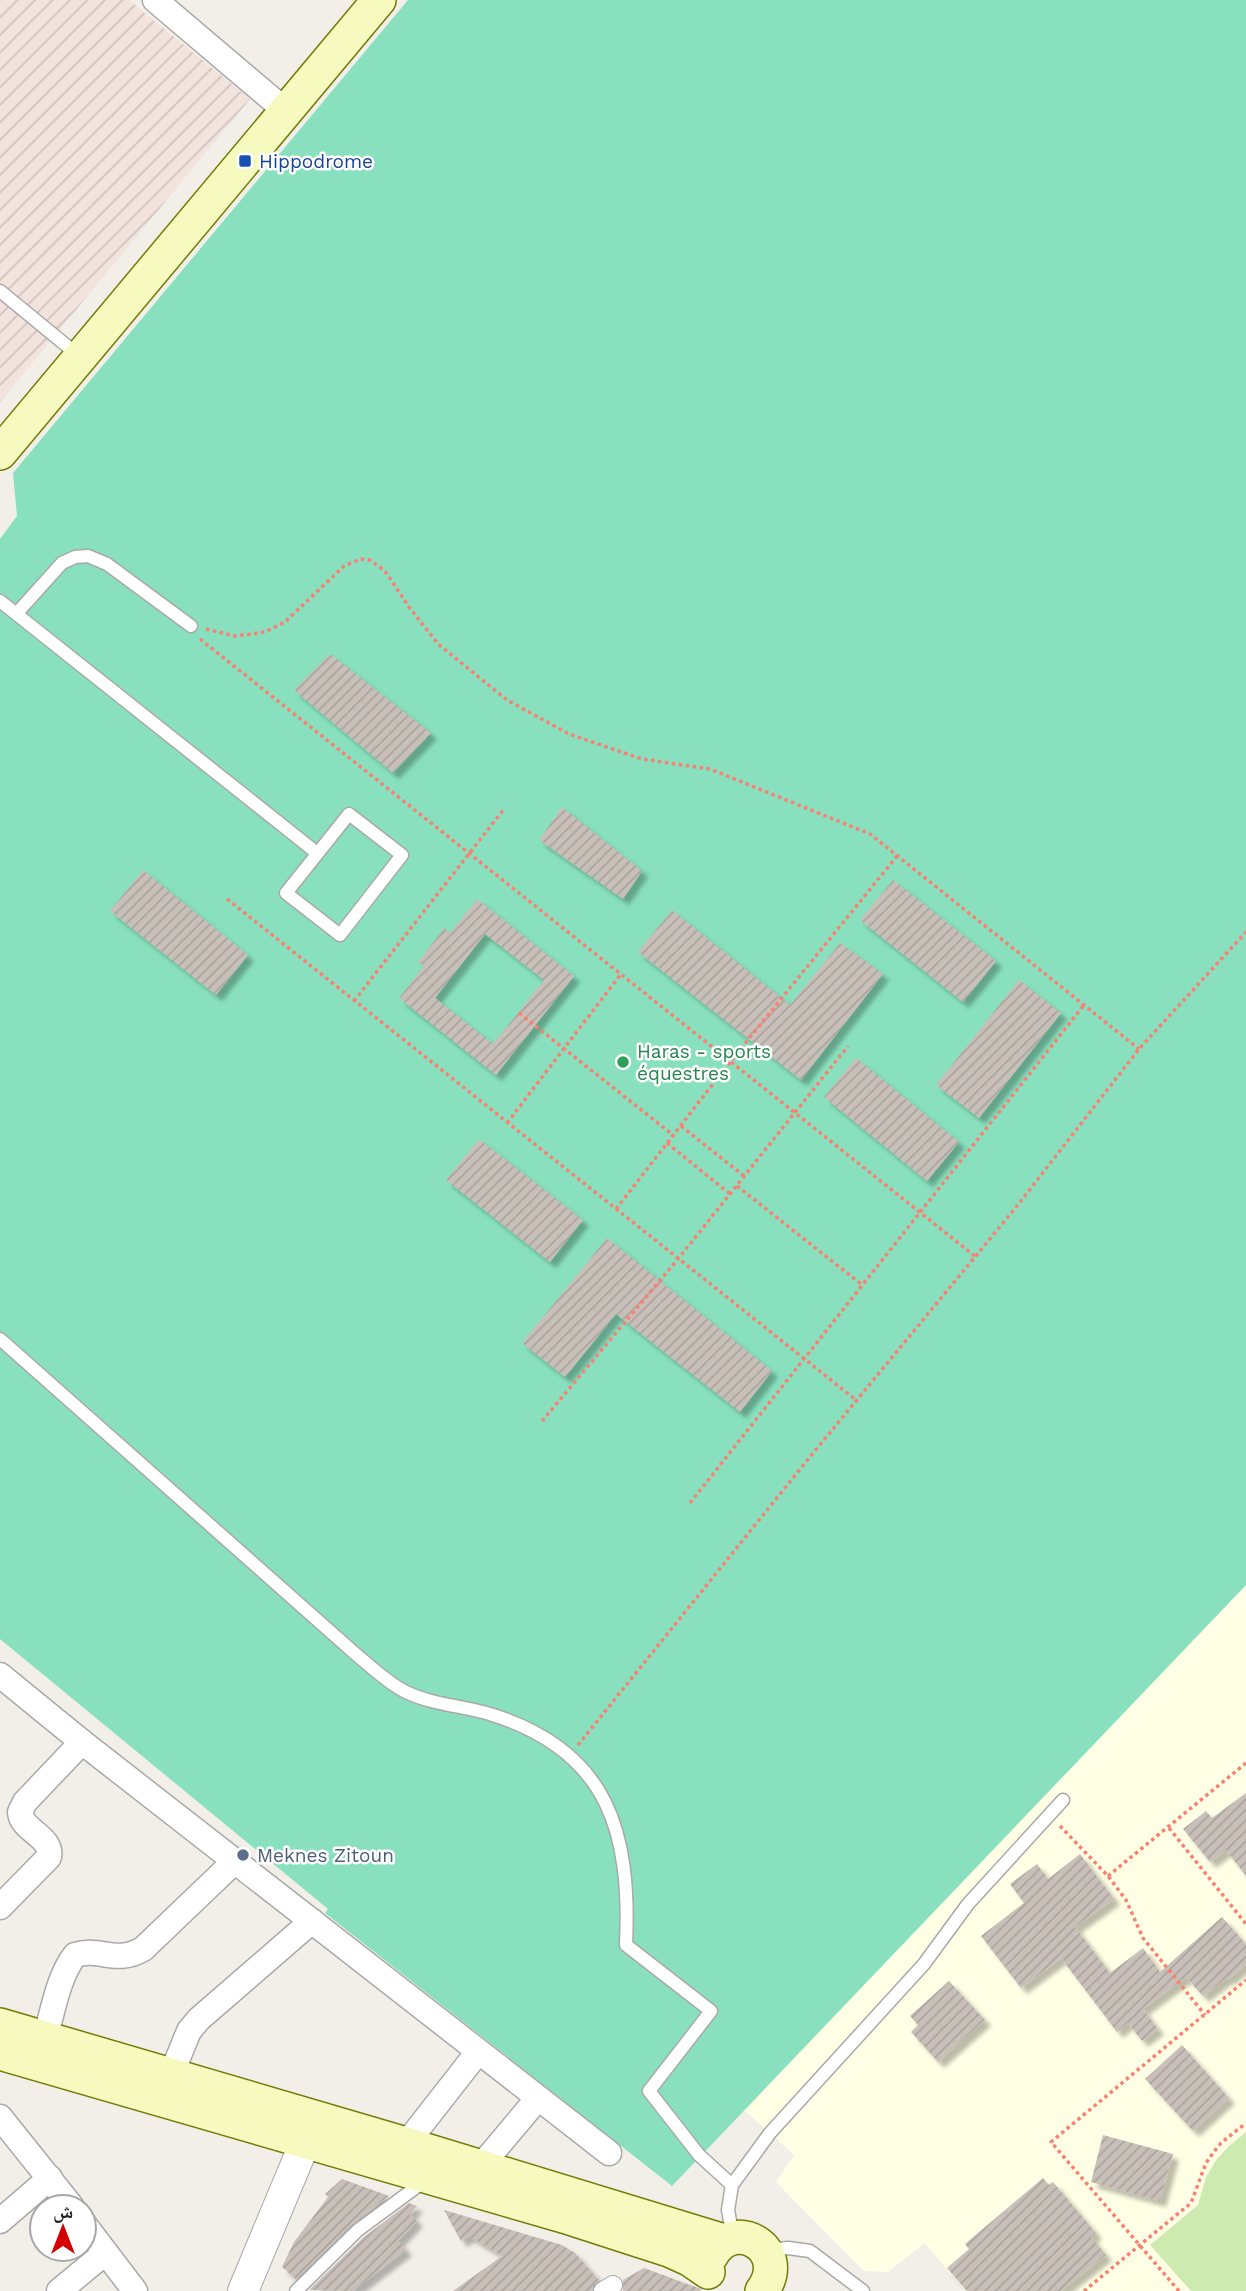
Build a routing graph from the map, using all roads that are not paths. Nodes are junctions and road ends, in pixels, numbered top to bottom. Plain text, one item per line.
1 (155, 0) edge
2 (379, 0) edge
3 (286, 112) junction
4 (0, 291) edge
5 (79, 356) junction
6 (0, 453) edge
7 (0, 601) edge
8 (16, 613) junction
9 (191, 625) road end
10 (317, 853) junction
11 (0, 1339) edge
12 (0, 1675) edge
13 (82, 1742) junction
14 (1063, 1800) dead end
15 (234, 1861) junction
16 (0, 1907) edge
17 (312, 1921) junction
18 (0, 2025) edge
19 (45, 2038) junction
20 (478, 2052) junction
21 (0, 2053) edge
22 (171, 2075) junction
23 (538, 2098) junction
24 (0, 2117) edge
25 (311, 2130) junction
26 (407, 2144) junction
27 (609, 2153) dead end
28 (481, 2166) junction
29 (50, 2178) junction
30 (430, 2178) junction
31 (732, 2185) junction
32 (61, 2193) edge
33 (0, 2221) edge
34 (729, 2239) junction
35 (98, 2243) edge
36 (105, 2253) junction
37 (773, 2276) edge
38 (712, 2281) edge
39 (59, 2291) edge
40 (135, 2291) edge
41 (243, 2291) edge
42 (296, 2291) edge
43 (863, 2291) edge

1 - 3 street
2 - 3 main road
3 - 5 main road
4 - 5 lane
5 - 6 main road
7 - 8 lane
8 - 9 lane
8 - 10 lane
10 - 10 lane
11 - 31 lane
12 - 13 street
13 - 15 street
13 - 16 street
14 - 31 lane
15 - 17 street
15 - 19 street
17 - 20 street
17 - 22 street
18 - 19 main road
19 - 22 main road
20 - 23 street
20 - 26 street
21 - 25 main road
22 - 25 main road
23 - 27 street
23 - 28 street
24 - 29 street
25 - 26 main road
25 - 30 main road
25 - 41 street
26 - 28 main road
28 - 34 main road
29 - 32 street
29 - 33 street
30 - 38 main road
30 - 42 lane
31 - 34 lane
34 - 37 main road
34 - 38 main road
35 - 36 street
36 - 39 street
36 - 40 street
37 - 43 lane

